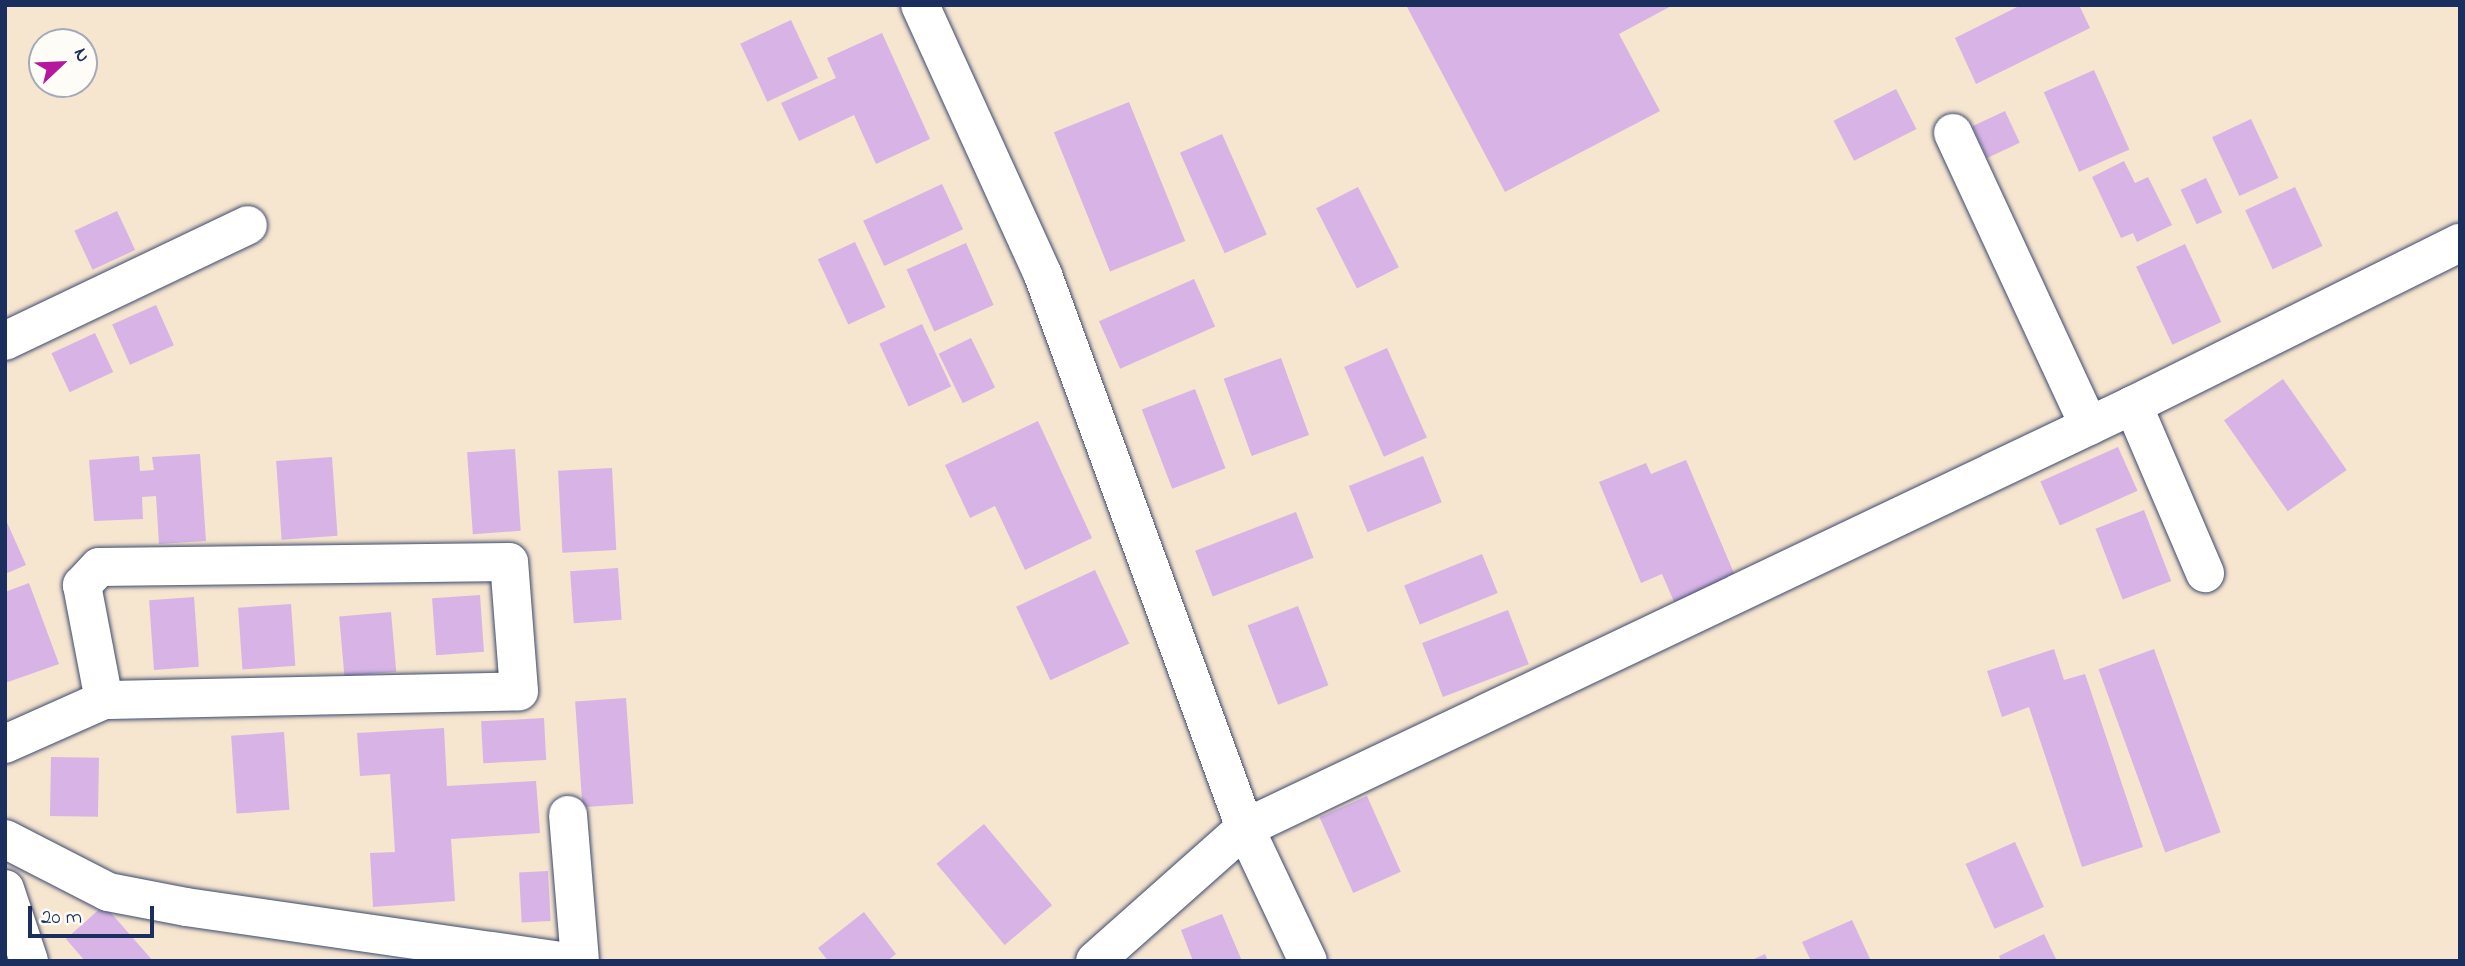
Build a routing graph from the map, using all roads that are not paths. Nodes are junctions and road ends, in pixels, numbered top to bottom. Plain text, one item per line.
1 (920, 5) edge
2 (1953, 133) dead end
3 (248, 225) dead end
4 (2460, 243) edge
5 (5, 341) edge
6 (2133, 405) junction
7 (2089, 426) junction
8 (2205, 573) dead end
9 (104, 700) junction
10 (5, 744) edge
11 (568, 815) dead end
12 (1245, 828) junction
13 (5, 839) edge
14 (5, 889) edge
15 (29, 961) edge
16 (564, 961) edge
17 (580, 961) edge
18 (1095, 961) edge
19 (1308, 961) edge

1 - 12 street
2 - 7 street
3 - 5 street
4 - 6 street
6 - 7 street
6 - 8 street
7 - 12 street
9 - 9 street
9 - 10 street
11 - 17 street
12 - 18 street
12 - 19 street
13 - 16 street
14 - 15 street

